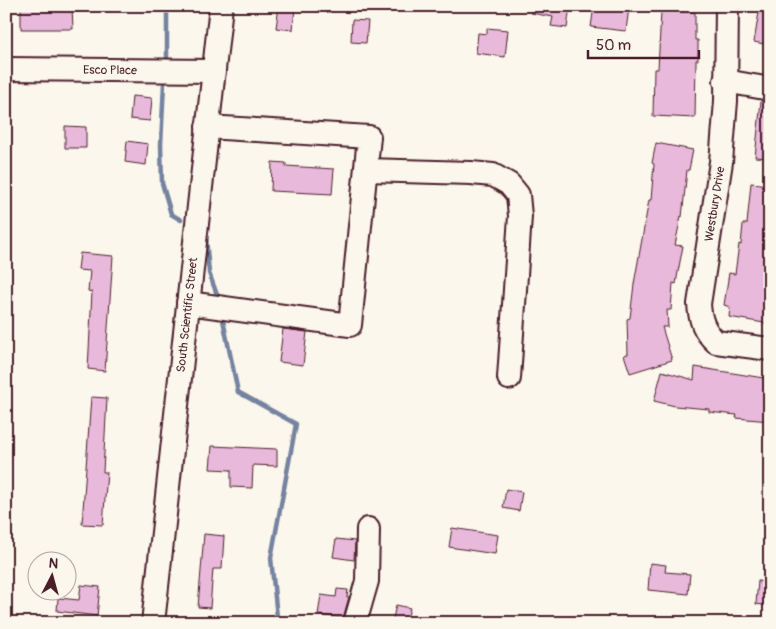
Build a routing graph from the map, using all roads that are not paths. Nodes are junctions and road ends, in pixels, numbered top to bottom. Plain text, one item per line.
1 (221, 6) edge
2 (727, 6) edge
3 (6, 69) edge
4 (214, 71) junction
5 (725, 81) junction
6 (770, 89) edge
7 (207, 127) junction
8 (366, 170) junction
9 (188, 303) junction
10 (770, 349) edge
11 (509, 378) dead end
12 (368, 529) dead end
13 (153, 623) edge
14 (355, 623) edge

1 - 4 street, South Scientific Street
2 - 5 street, Westbury Drive
3 - 4 street, Esco Place
4 - 7 street, South Scientific Street
5 - 6 street
5 - 10 street, Westbury Drive
7 - 8 street
7 - 9 street, South Scientific Street
8 - 9 street
8 - 11 street
9 - 13 street, South Scientific Street
12 - 14 street

